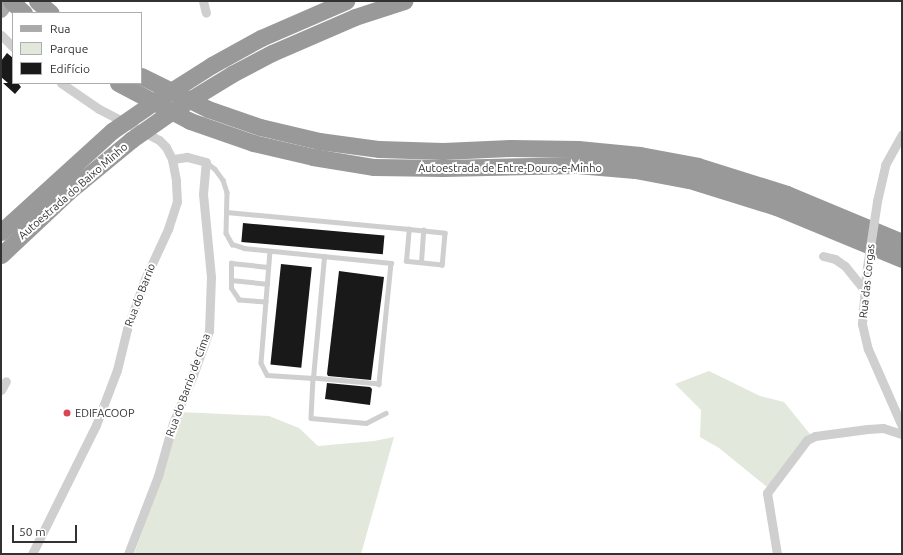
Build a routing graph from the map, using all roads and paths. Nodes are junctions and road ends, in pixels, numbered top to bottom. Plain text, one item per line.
1 (10, 1) edge
2 (203, 1) edge
3 (346, 1) edge
4 (404, 1) edge
5 (1, 11) edge
6 (23, 12) edge
7 (206, 13) dead end
8 (1, 35) edge
9 (12, 46) edge
10 (142, 76) edge
11 (62, 84) edge
12 (120, 84) edge
13 (902, 134) edge
14 (172, 159) junction
15 (206, 162) junction
16 (226, 212) junction
17 (409, 229) junction
18 (423, 230) junction
19 (1, 232) edge
20 (902, 242) edge
21 (270, 251) junction
22 (1, 255) edge
23 (324, 256) junction
24 (823, 256) dead end
25 (902, 258) edge
26 (420, 262) junction
27 (268, 267) junction
28 (231, 280) junction
29 (267, 284) junction
30 (865, 291) junction
31 (266, 302) junction
32 (313, 378) junction
33 (6, 381) dead end
34 (1, 390) edge
35 (386, 413) dead end
36 (902, 426) edge
37 (902, 434) edge
38 (32, 554) edge
39 (128, 554) edge
40 (777, 554) edge

1 - 5 main road
1 - 6 highway
2 - 7 street
3 - 19 highway, Autoestrada do Baixo Minho, bridge
4 - 22 highway, Autoestrada do Baixo Minho, bridge
8 - 9 street
10 - 20 highway, Autoestrada de Entre-Douro-e-Minho
11 - 14 street, Rua do Barrio
12 - 25 highway, Autoestrada de Entre-Douro-e-Minho
13 - 30 street, Rua das Corgas, bridge
14 - 15 street
14 - 38 street, Rua do Barrio
15 - 16 lane
15 - 39 street, Rua do Barrio de Cima
16 - 17 lane
16 - 21 lane
17 - 18 lane
17 - 26 lane
18 - 26 lane
18 - 26 lane
21 - 23 lane
21 - 27 lane
23 - 32 lane
23 - 32 lane
24 - 30 street
27 - 28 lane
27 - 29 lane
28 - 29 lane
28 - 31 lane
29 - 31 lane
30 - 36 street, Rua das Corgas
31 - 32 lane
32 - 35 lane
33 - 34 street
37 - 40 street

